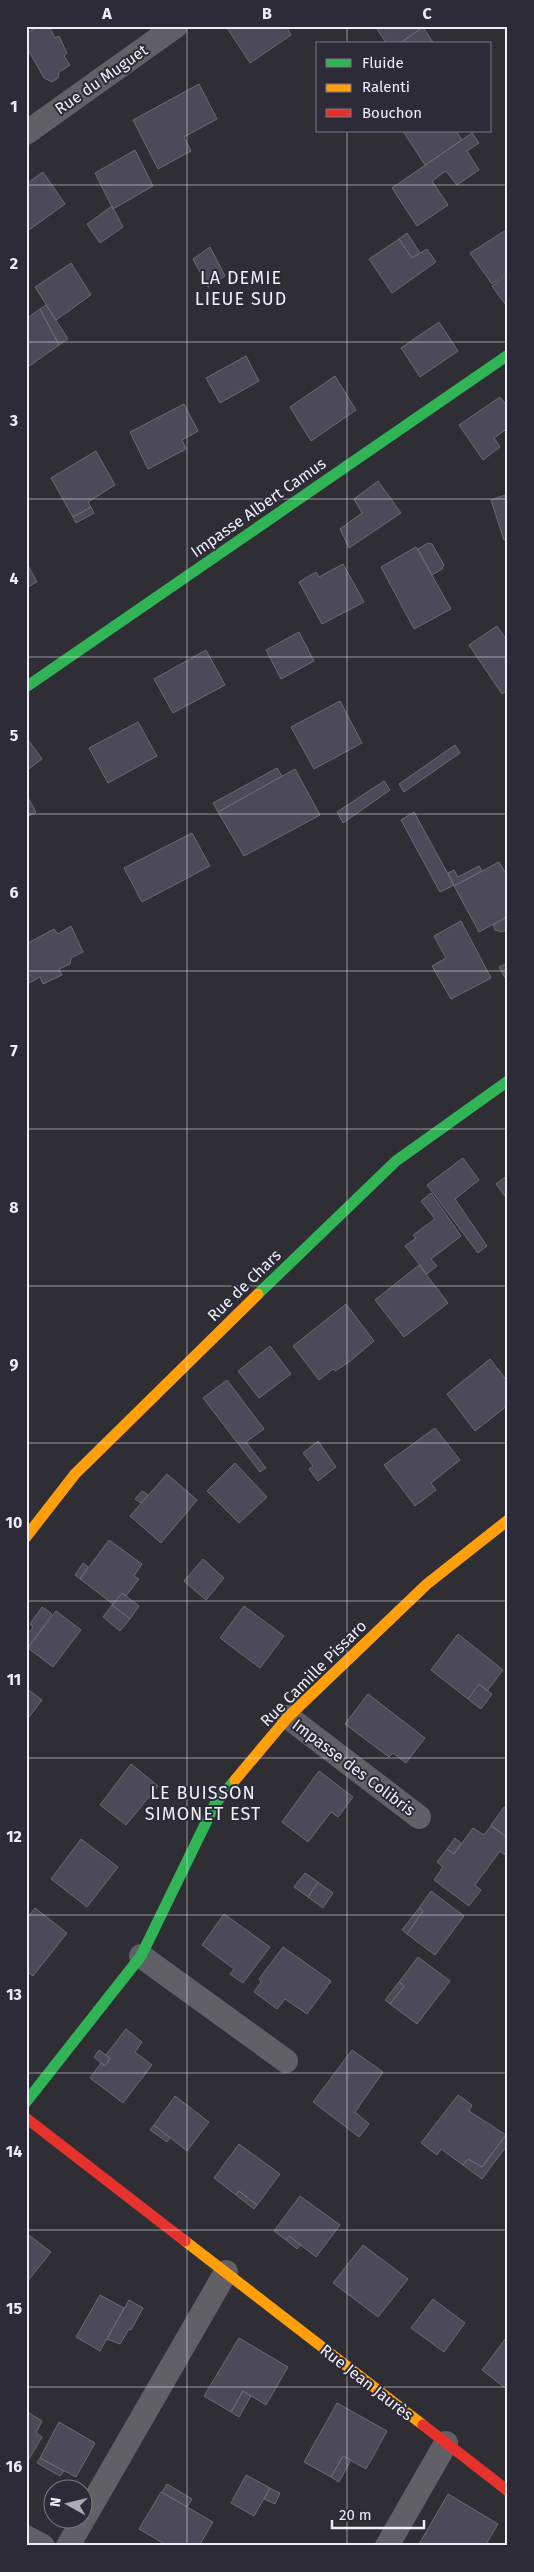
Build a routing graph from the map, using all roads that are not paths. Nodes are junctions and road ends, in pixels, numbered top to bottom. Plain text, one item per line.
1 (176, 26) edge
2 (26, 132) edge
3 (508, 355) edge
4 (26, 687) edge
5 (508, 1081) edge
6 (508, 1520) edge
7 (26, 1537) edge
8 (288, 1717) junction
9 (420, 1816) dead end
10 (141, 1956) junction
11 (286, 2062) dead end
12 (26, 2102) edge
13 (26, 2118) edge
14 (226, 2272) junction
15 (446, 2443) junction
16 (508, 2492) edge
17 (26, 2537) edge
18 (42, 2546) edge
19 (68, 2546) edge
20 (387, 2546) edge

1 - 2 street, Rue du Muguet
3 - 4 street, Impasse Albert Camus
5 - 7 street, Rue de Chars
6 - 8 street, Rue Camille Pissaro
8 - 9 street, Impasse des Colibris
8 - 10 street, Rue Camille Pissaro
10 - 11 street
10 - 12 street, Rue Camille Pissaro
13 - 14 street, Rue Jean Jaurès
14 - 15 street, Rue Jean Jaurès
14 - 19 street
15 - 16 street, Rue Jean Jaurès
15 - 20 street
17 - 18 street

